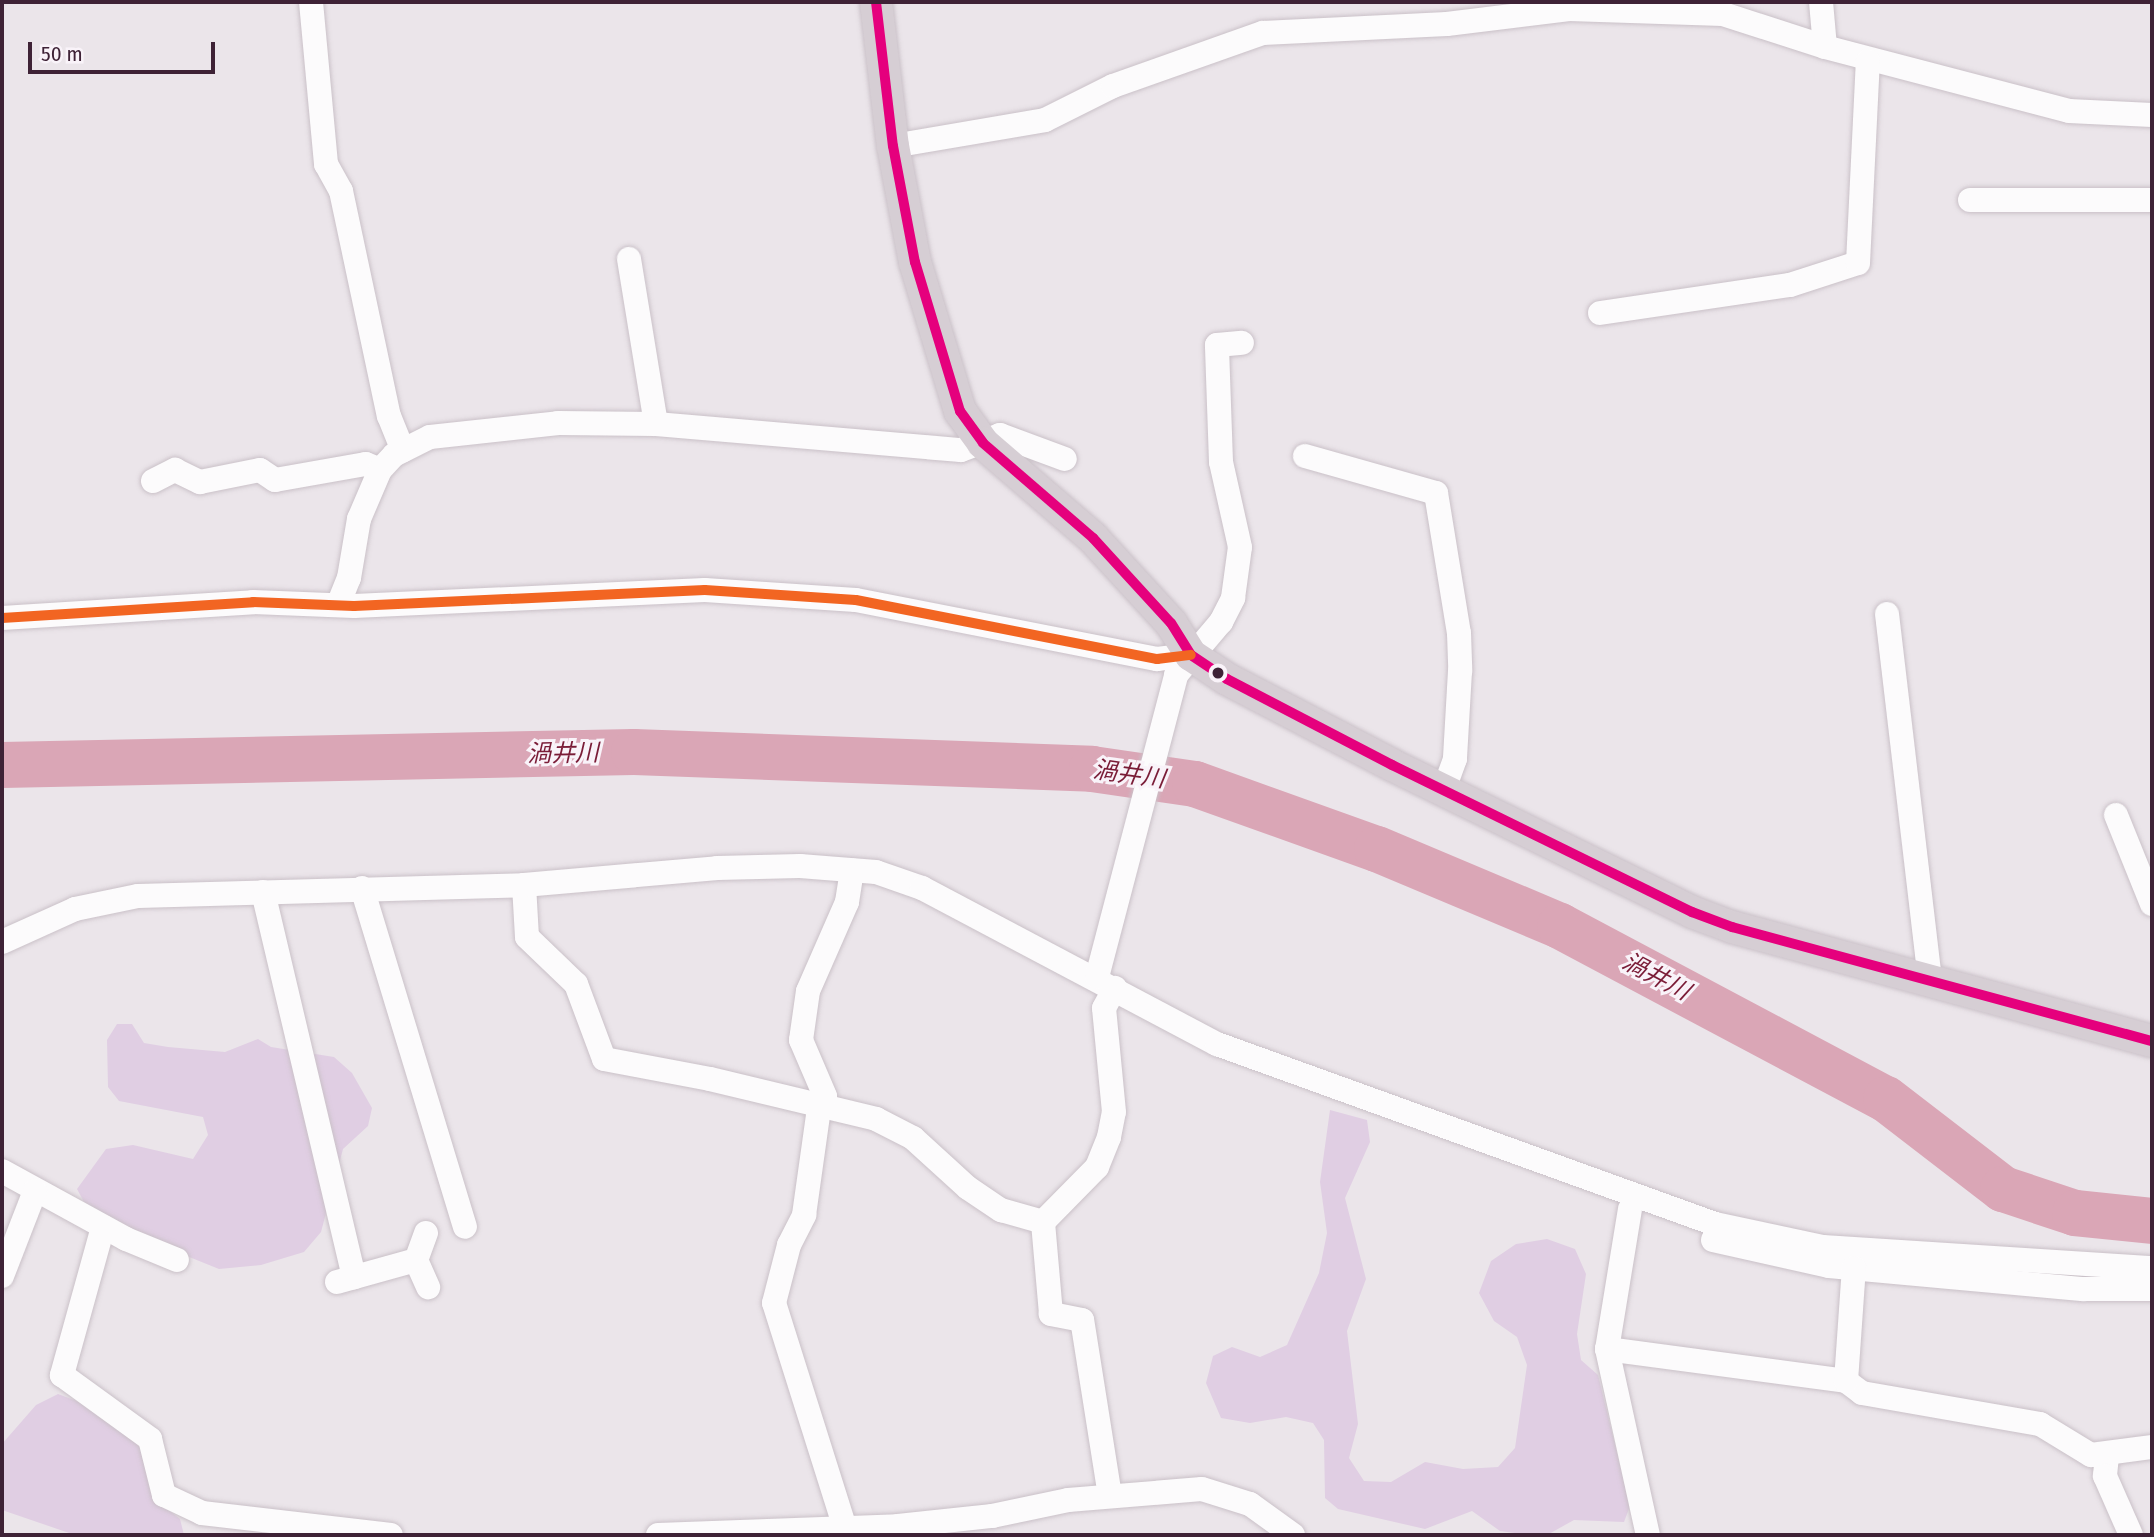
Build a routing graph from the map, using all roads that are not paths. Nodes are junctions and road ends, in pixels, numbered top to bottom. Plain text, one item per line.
1 (311, 2) edge
2 (876, 2) edge
3 (1821, 2) edge
4 (1501, 10) edge
5 (1825, 47) junction
6 (1868, 61) junction
7 (2152, 115) edge
8 (893, 146) junction
9 (1970, 200) dead end
10 (2152, 200) edge
11 (629, 259) dead end
12 (1600, 313) dead end
13 (1242, 343) dead end
14 (656, 424) junction
15 (983, 443) junction
16 (403, 450) junction
17 (1305, 457) dead end
18 (1065, 459) dead end
19 (380, 470) junction
20 (153, 481) dead end
21 (338, 605) junction
22 (1887, 614) dead end
23 (2, 618) edge
24 (1184, 665) junction
25 (1444, 790) junction
26 (2116, 816) dead end
27 (852, 870) junction
28 (524, 885) junction
29 (362, 888) junction
30 (262, 891) junction
31 (2152, 904) edge
32 (2, 942) edge
33 (1930, 981) junction
34 (1106, 983) junction
35 (2152, 1041) edge
36 (822, 1105) junction
37 (2, 1171) edge
38 (1579, 1177) junction
39 (34, 1191) junction
40 (1630, 1209) junction
41 (1043, 1222) junction
42 (103, 1227) junction
43 (465, 1227) dead end
44 (426, 1233) dead end
45 (177, 1260) dead end
46 (416, 1260) junction
47 (1854, 1268) junction
48 (2152, 1268) edge
49 (2, 1276) edge
50 (428, 1287) dead end
51 (2152, 1289) edge
52 (1607, 1349) junction
53 (1846, 1381) junction
54 (2152, 1447) edge
55 (2107, 1456) junction
56 (1110, 1496) junction
57 (845, 1528) junction
58 (391, 1535) edge
59 (658, 1535) edge
60 (1293, 1535) edge
61 (1648, 1535) edge
62 (2132, 1535) edge

1 - 16 street
2 - 8 main road
3 - 5 street
4 - 5 street
4 - 8 street
5 - 6 street
6 - 7 street
6 - 12 street
8 - 15 main road
9 - 10 street
11 - 14 street
13 - 24 street
14 - 15 street
14 - 16 street
15 - 18 street
15 - 24 main road
16 - 19 street
17 - 25 street
19 - 20 street
19 - 21 street
21 - 23 street
21 - 24 street
22 - 33 street
24 - 25 main road
24 - 34 street
25 - 33 main road
26 - 31 street
27 - 28 street
27 - 34 street
27 - 36 street
28 - 29 street
28 - 36 street
29 - 30 street
29 - 43 street
30 - 32 street
30 - 46 street
33 - 35 main road
34 - 38 street
34 - 41 street
36 - 41 street
36 - 57 street
37 - 39 street
38 - 40 street
38 - 48 street
39 - 42 street
39 - 49 street
40 - 47 street
40 - 52 street
41 - 56 street
42 - 45 street
42 - 58 street
44 - 46 street
46 - 50 street
47 - 51 street
47 - 53 street
52 - 53 street
52 - 61 street
53 - 55 street
54 - 55 street
55 - 62 street
56 - 57 street
56 - 60 street
57 - 59 street

